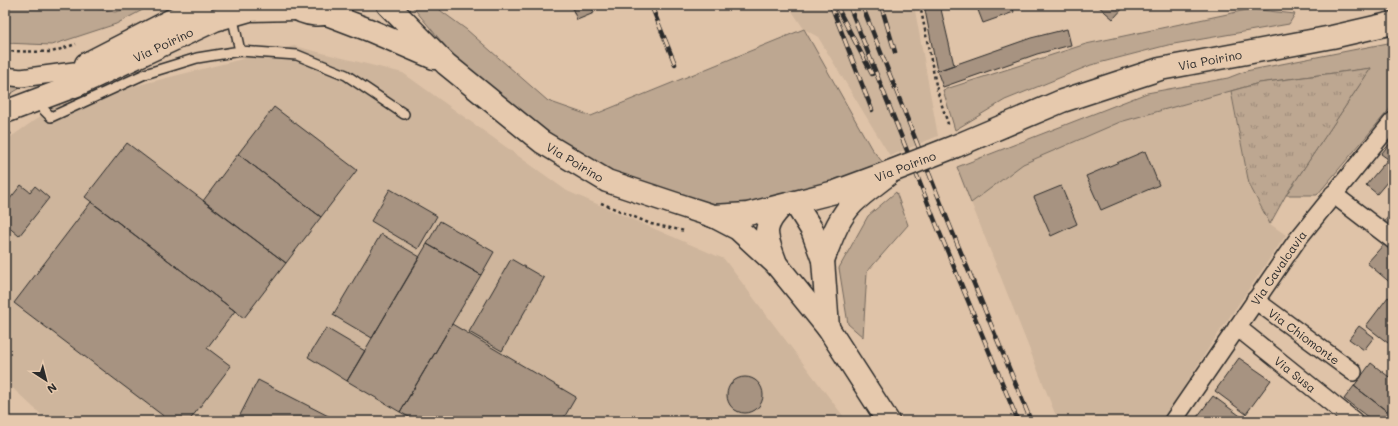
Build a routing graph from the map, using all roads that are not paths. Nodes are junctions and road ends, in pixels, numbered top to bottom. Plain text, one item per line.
1 (201, 5) edge
2 (388, 5) edge
3 (294, 7) edge
4 (336, 10) edge
5 (232, 15) junction
6 (1393, 23) edge
7 (240, 51) junction
8 (446, 64) junction
9 (74, 71) junction
10 (5, 76) edge
11 (34, 100) junction
12 (404, 114) dead end
13 (11, 121) edge
14 (1393, 121) edge
15 (892, 171) junction
16 (1333, 194) junction
17 (788, 205) junction
18 (714, 216) junction
19 (1393, 240) edge
20 (823, 260) junction
21 (776, 264) junction
22 (1255, 300) junction
23 (1237, 327) junction
24 (828, 328) junction
25 (1353, 372) dead end
26 (888, 421) edge
27 (1173, 421) edge
28 (1354, 421) edge

1 - 9 main road, Via Poirino
2 - 8 main road, Via Poirino
3 - 4 main road, Via Poirino
3 - 5 main road, Via Poirino
4 - 8 main road, Via Poirino
5 - 7 lane
5 - 11 main road, Via Poirino
6 - 15 main road, Via Poirino, bridge
7 - 11 lane
7 - 12 lane
8 - 18 main road, Via Poirino
9 - 10 street
9 - 11 main road, Via Poirino
11 - 13 main road, Via Poirino
14 - 16 street, Via Cavalcavia
15 - 17 main road, Via Poirino
15 - 20 main road
16 - 19 street
16 - 22 street, Via Cavalcavia
17 - 18 main road, Via Poirino
17 - 20 main road
17 - 21 main road
18 - 21 main road
20 - 24 main road
21 - 24 main road
22 - 23 street, Via Cavalcavia
22 - 25 street, Via Chiomonte
23 - 27 street, Via Cavalcavia
23 - 28 street, Via Susa
24 - 26 main road

